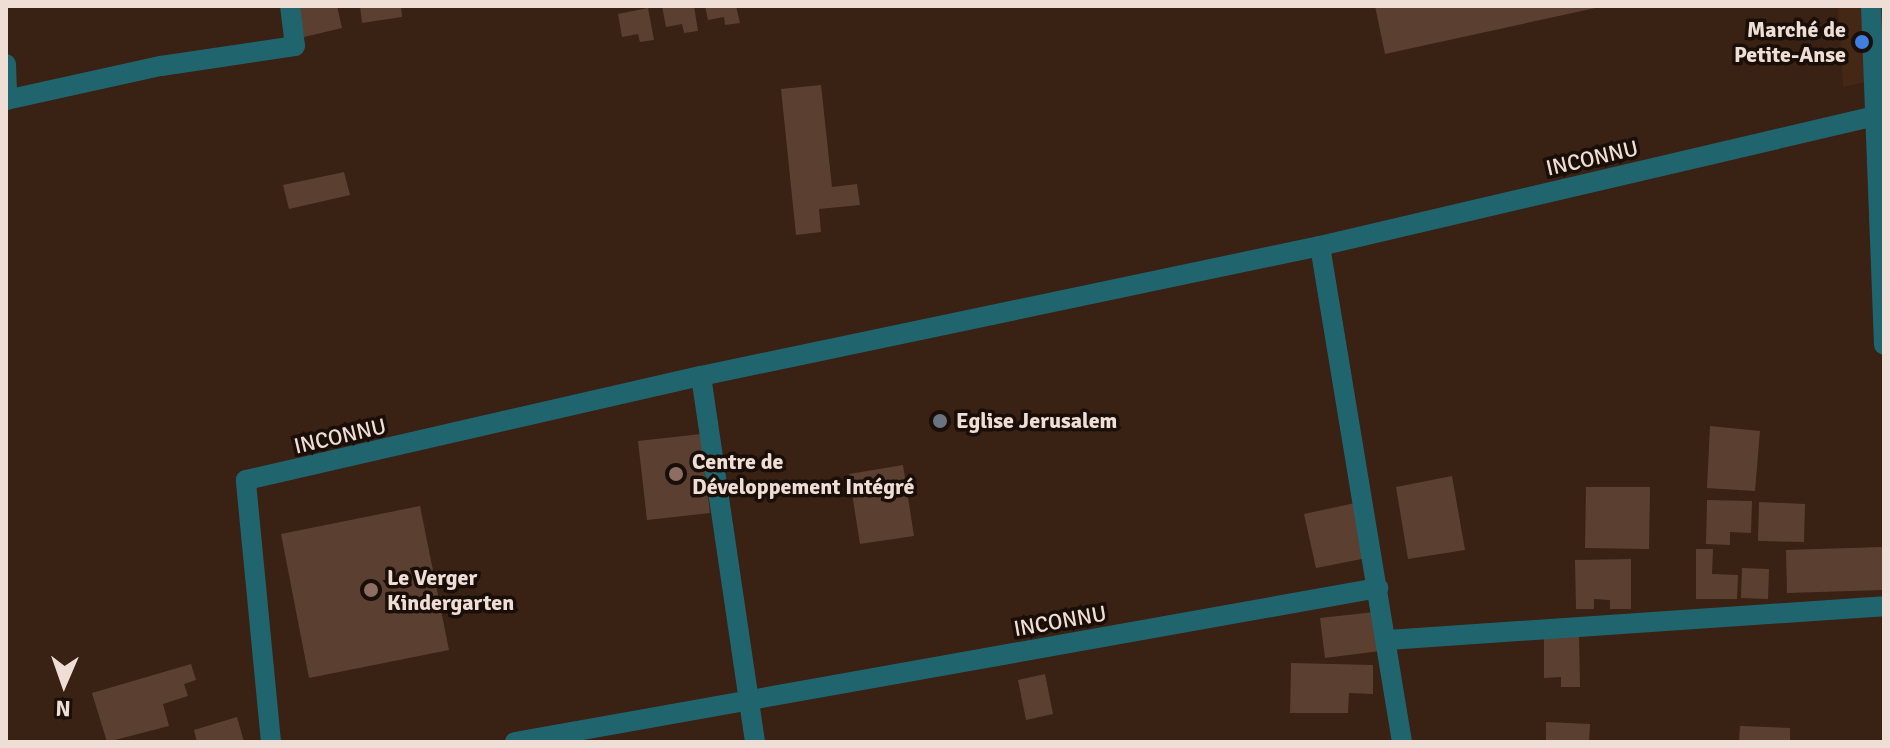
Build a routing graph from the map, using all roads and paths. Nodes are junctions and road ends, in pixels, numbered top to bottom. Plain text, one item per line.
1 (290, 6) edge
2 (1871, 6) edge
3 (6, 64) edge
4 (7, 100) edge
5 (1880, 115) edge
6 (1320, 246) junction
7 (1884, 345) edge
8 (701, 376) junction
9 (1378, 588) junction
10 (1884, 606) edge
11 (1388, 640) junction
12 (751, 701) junction
13 (271, 742) edge
14 (515, 742) edge
15 (755, 742) edge
16 (1402, 742) edge

1 - 4 street
2 - 5 street
3 - 4 street
5 - 6 street, INCONNU
5 - 7 street
6 - 8 street, INCONNU
6 - 9 street
8 - 12 street
8 - 13 street, INCONNU
9 - 11 street
9 - 12 street, INCONNU
10 - 11 street
11 - 16 street
12 - 14 street, INCONNU
12 - 15 street

